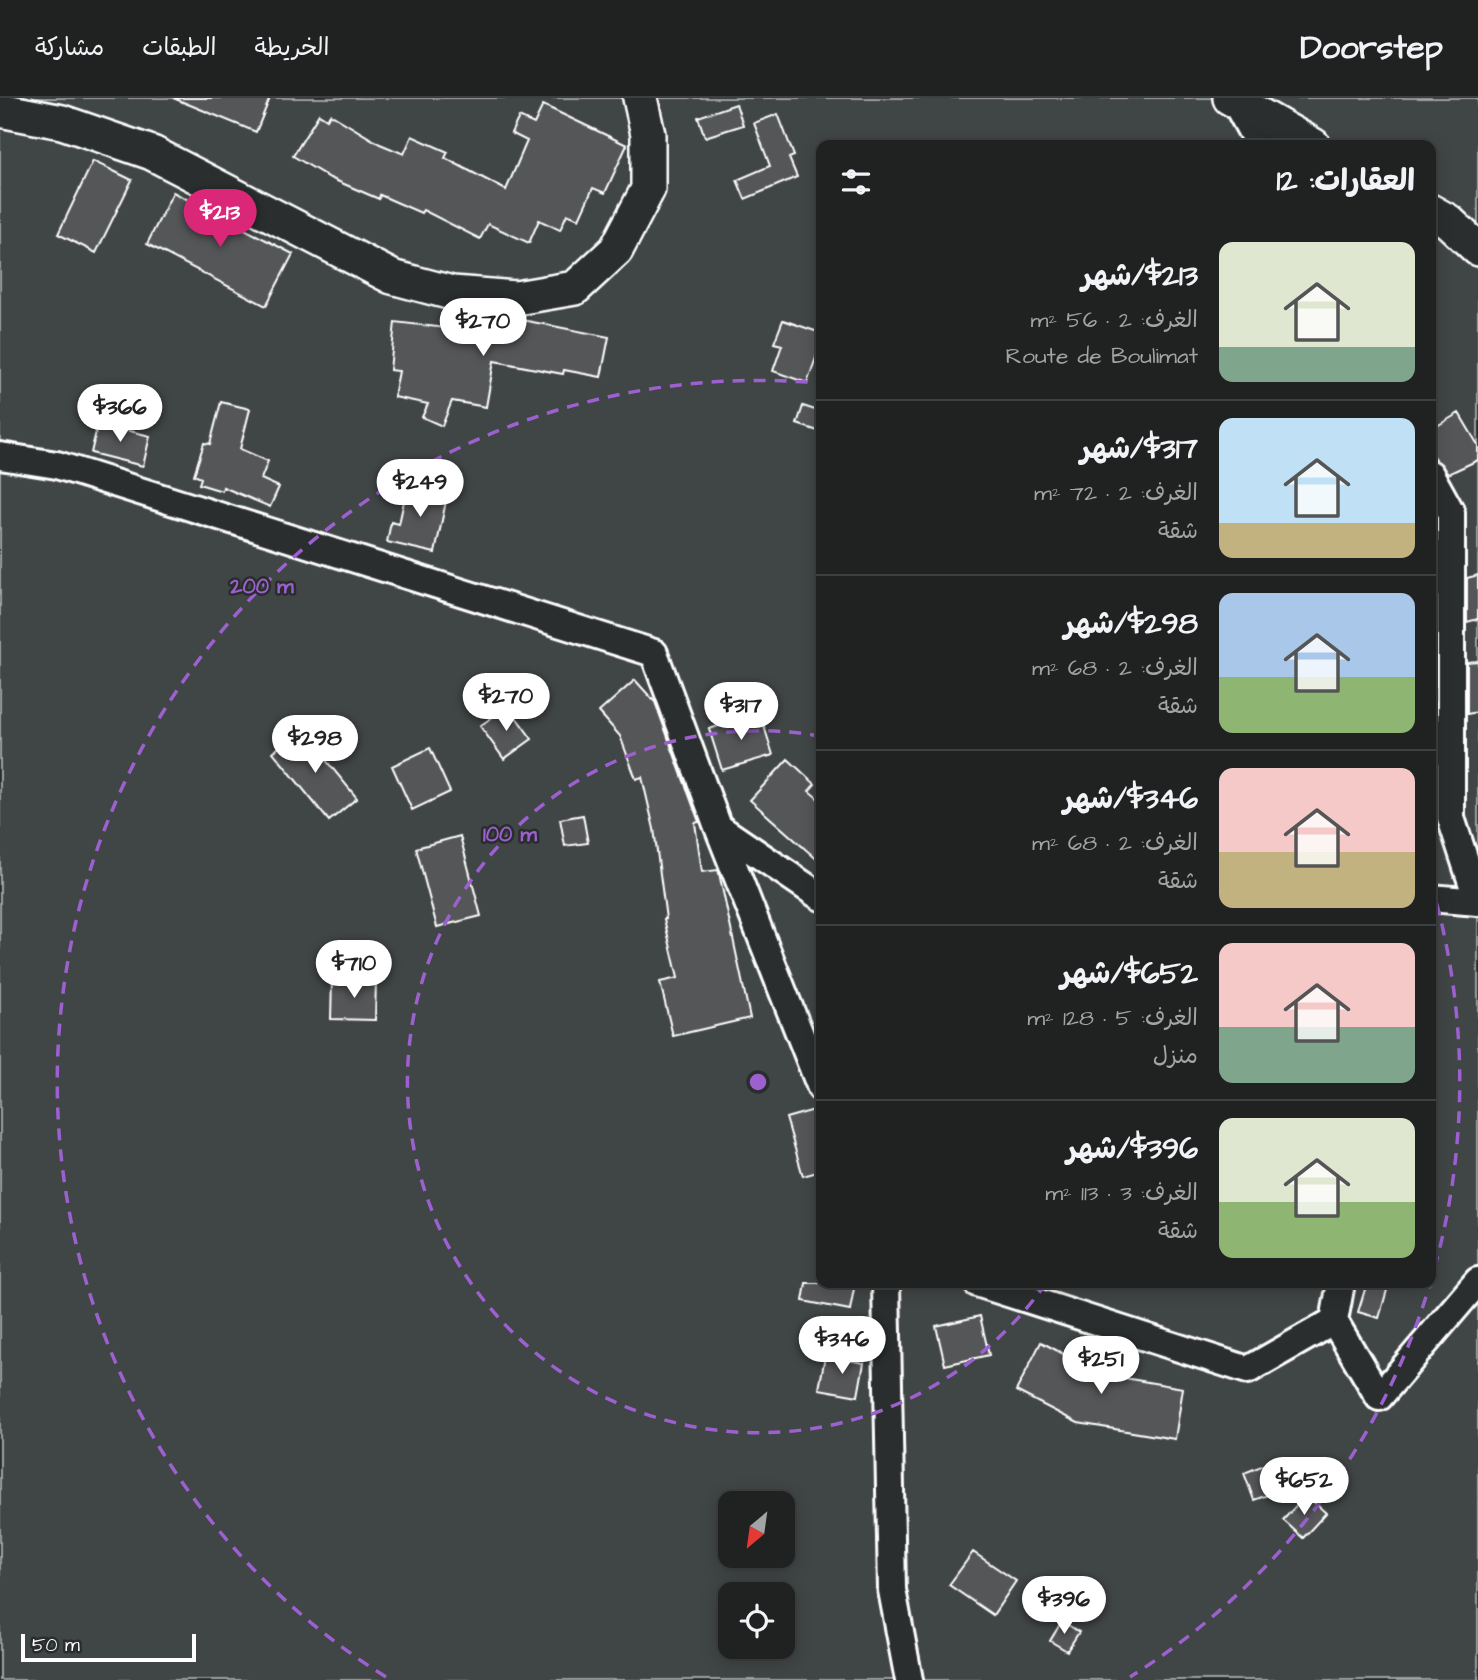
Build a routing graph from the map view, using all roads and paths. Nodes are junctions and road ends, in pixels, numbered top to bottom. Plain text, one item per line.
1 (640, 98) edge
2 (1232, 99) edge
3 (0, 110) edge
4 (1256, 140) edge
5 (1304, 140) edge
6 (1436, 215) edge
7 (1478, 249) edge
8 (0, 456) edge
9 (1436, 485) edge
10 (718, 827) junction
11 (816, 894) edge
12 (1436, 898) edge
13 (1478, 901) edge
14 (816, 1075) edge
15 (1478, 1281) edge
16 (886, 1288) edge
17 (993, 1288) edge
18 (1339, 1288) edge
19 (1334, 1321) junction
20 (909, 1680) edge

1 - 3 main road
2 - 4 street
2 - 5 main road
6 - 7 main road
8 - 10 street
9 - 13 street
10 - 11 street
10 - 14 street
12 - 13 street
15 - 19 street
16 - 20 street
17 - 19 street
18 - 19 street

